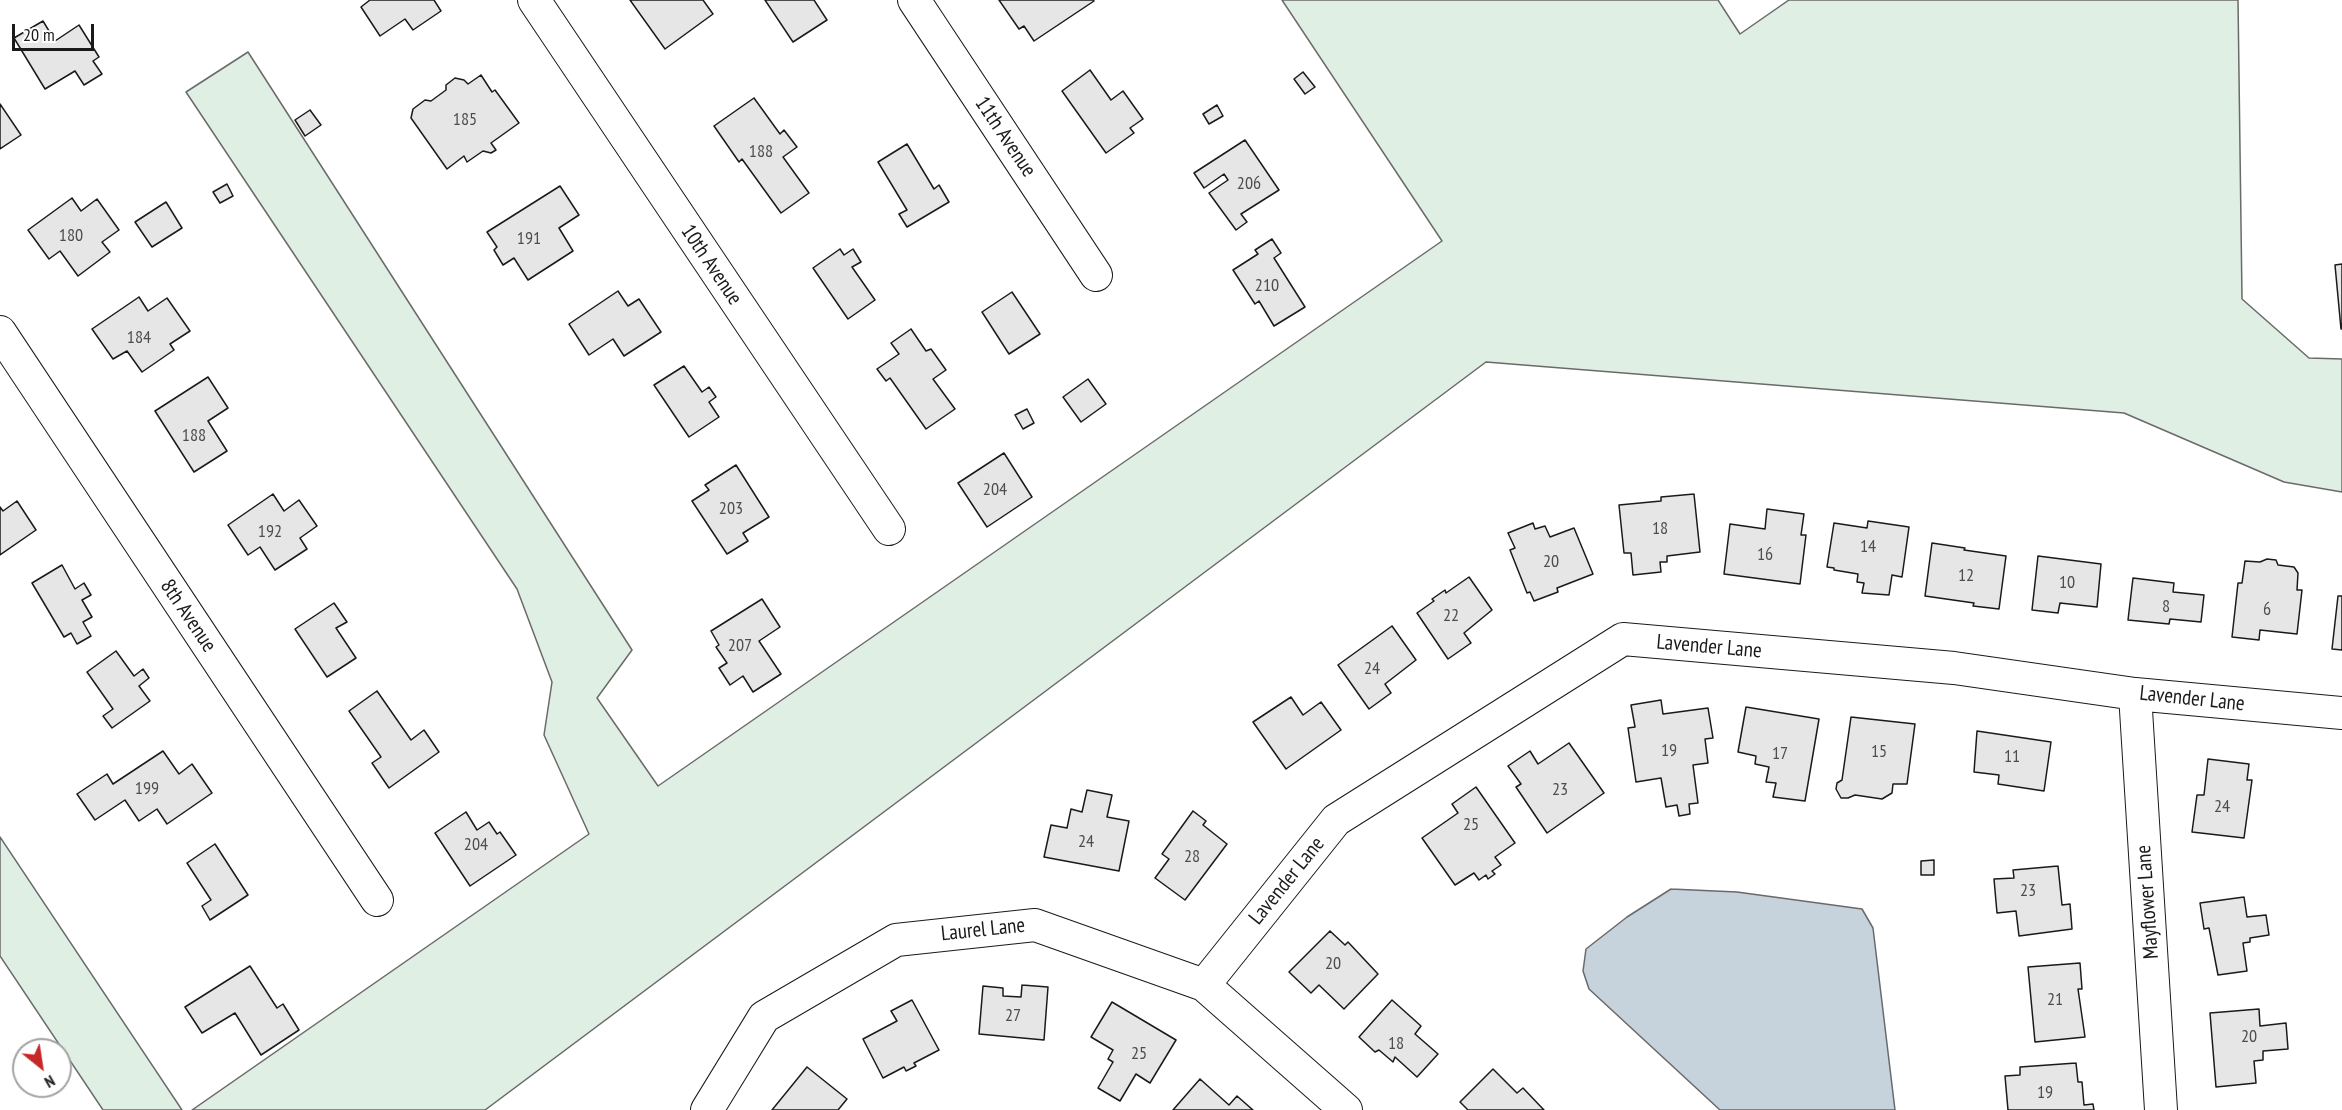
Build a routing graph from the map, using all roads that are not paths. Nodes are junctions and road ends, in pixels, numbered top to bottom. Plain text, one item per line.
1 (534, 0) edge
2 (914, 0) edge
3 (1096, 275) dead end
4 (0, 332) edge
5 (889, 530) dead end
6 (2135, 694) junction
7 (2342, 713) edge
8 (377, 900) dead end
9 (1204, 985) junction
10 (707, 1110) edge
11 (1346, 1110) edge
12 (2161, 1110) edge

1 - 5 street, 10th Avenue
2 - 3 street, 11th Avenue
4 - 8 street, 8th Avenue
6 - 7 street, Lavender Lane
6 - 9 street, Lavender Lane
6 - 12 street, Mayflower Lane
9 - 10 street, Laurel Lane
9 - 11 street, Laurel Lane

